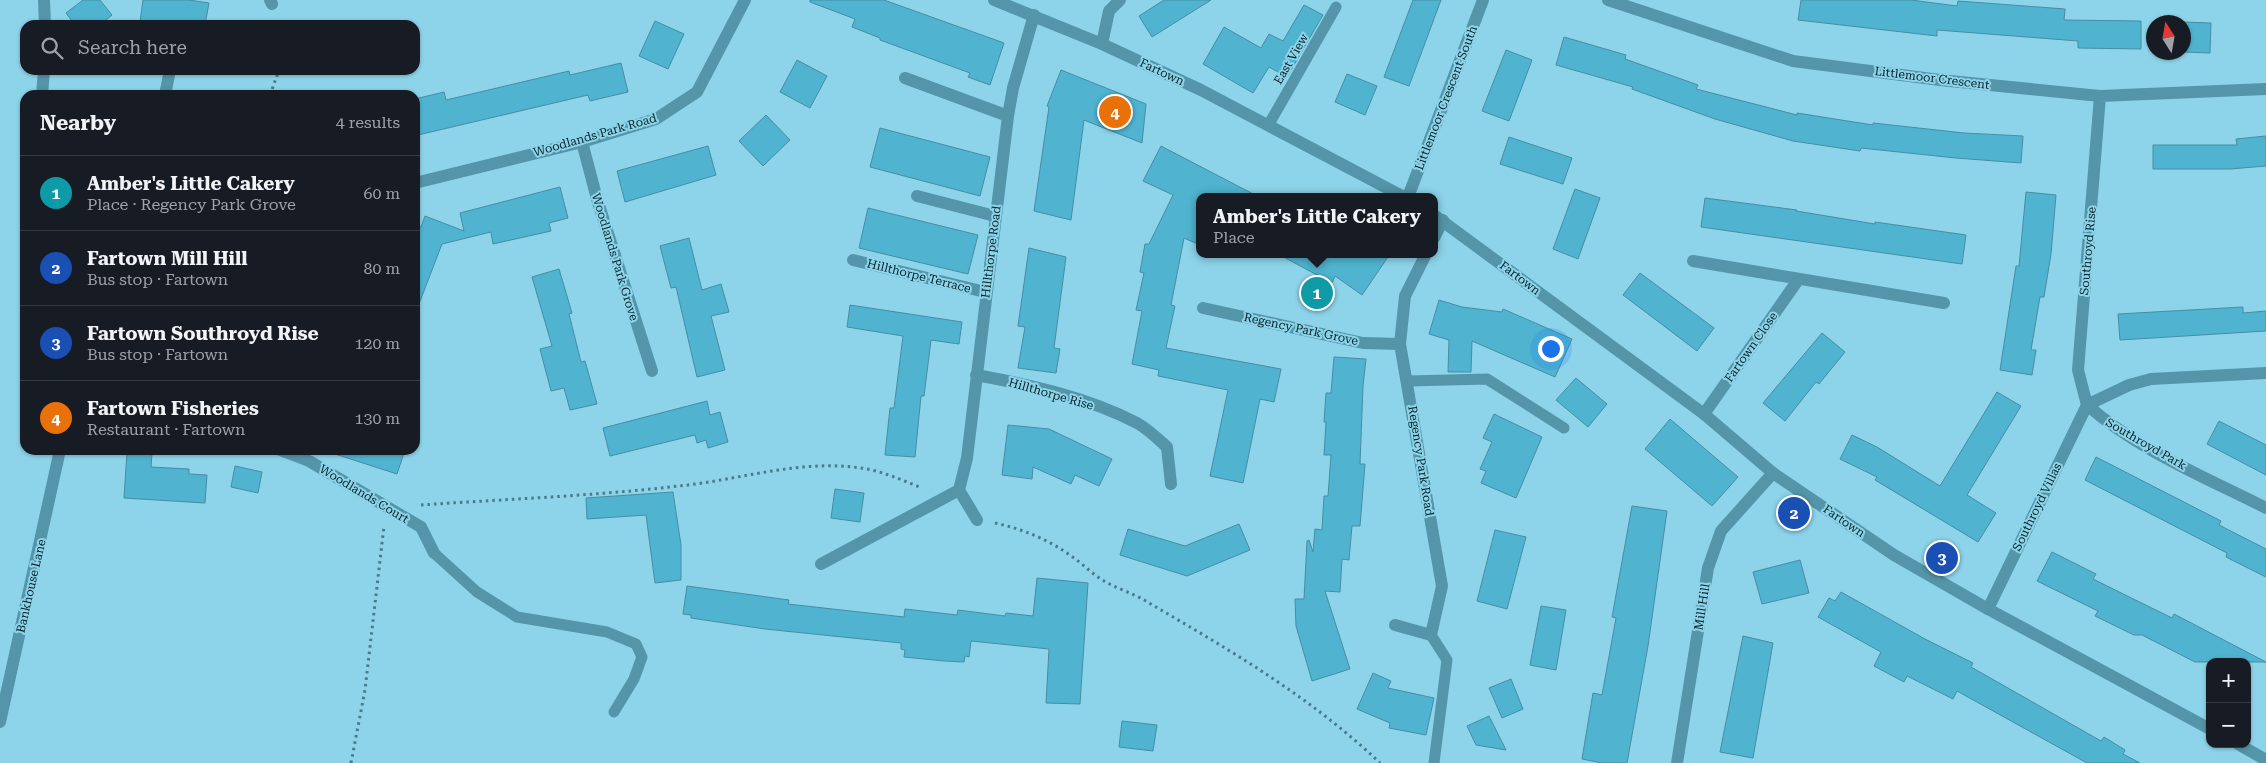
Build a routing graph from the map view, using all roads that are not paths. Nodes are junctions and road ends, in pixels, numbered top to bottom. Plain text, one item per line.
1 (44, 0) edge
2 (745, 0) edge
3 (994, 0) edge
4 (1120, 0) edge
5 (1484, 0) edge
6 (1608, 0) edge
7 (1010, 2) edge
8 (1336, 7) dead end
9 (1034, 15) junction
10 (45, 20) edge
11 (1102, 44) junction
12 (44, 75) edge
13 (169, 75) edge
14 (905, 78) dead end
15 (2266, 89) edge
16 (42, 90) edge
17 (166, 90) edge
18 (2100, 96) junction
19 (1008, 116) junction
20 (1269, 124) junction
21 (582, 142) junction
22 (420, 182) edge
23 (1397, 193) edge
24 (1410, 193) edge
25 (917, 196) dead end
26 (995, 216) junction
27 (1439, 218) edge
28 (1424, 258) edge
29 (853, 260) dead end
30 (1693, 261) dead end
31 (1798, 280) junction
32 (985, 292) junction
33 (1944, 303) dead end
34 (1202, 308) dead end
35 (1400, 344) junction
36 (652, 371) dead end
37 (2266, 373) edge
38 (976, 375) junction
39 (1408, 381) junction
40 (2087, 405) junction
41 (1704, 414) junction
42 (1564, 428) dead end
43 (59, 455) edge
44 (311, 455) edge
45 (1773, 473) junction
46 (1171, 484) dead end
47 (959, 490) junction
48 (2266, 508) edge
49 (977, 520) road end
50 (434, 552) joint
51 (821, 564) dead end
52 (1988, 609) junction
53 (1395, 625) dead end
54 (1431, 635) junction
55 (614, 712) dead end
56 (0, 722) edge
57 (2206, 727) edge
58 (2245, 748) edge
59 (2266, 760) edge
60 (1434, 763) edge
61 (1677, 763) edge

1 - 10 street
2 - 21 street, Woodlands Park Road
3 - 7 street, Fartown
4 - 11 street
5 - 24 street, Littlemoor Crescent South
6 - 18 street, Littlemoor Crescent
7 - 9 street, Fartown
8 - 20 lane, East View
9 - 11 street, Fartown
9 - 19 street, Hillthorpe Road
11 - 20 street, Fartown
12 - 16 street
13 - 17 street
14 - 19 street
15 - 18 street, Littlemoor Crescent
18 - 40 street, Southroyd Rise
19 - 26 street, Hillthorpe Road
20 - 23 street, Fartown
21 - 22 street, Woodlands Park Road
21 - 36 street, Woodlands Park Grove
25 - 26 street
26 - 32 street, Hillthorpe Road
27 - 41 street, Fartown
28 - 35 street, Regency Park Road
29 - 32 street, Hillthorpe Terrace
30 - 31 street
31 - 33 street
31 - 41 street, Fartown Close
32 - 38 street, Hillthorpe Road
34 - 35 street, Regency Park Grove
35 - 39 street, Regency Park Road
37 - 40 street
38 - 46 street, Hillthorpe Rise
38 - 47 street, Hillthorpe Road
39 - 42 lane
39 - 54 street, Regency Park Road
40 - 48 street, Southroyd Park
40 - 52 street, Southroyd Villas
41 - 45 street, Fartown
43 - 56 street, Bankhouse Lane
44 - 50 street, Woodlands Court
45 - 52 street, Fartown
45 - 61 street, Mill Hill
47 - 49 street
47 - 51 street
50 - 55 lane
52 - 57 street, Fartown
53 - 54 street
54 - 60 lane
58 - 59 street

